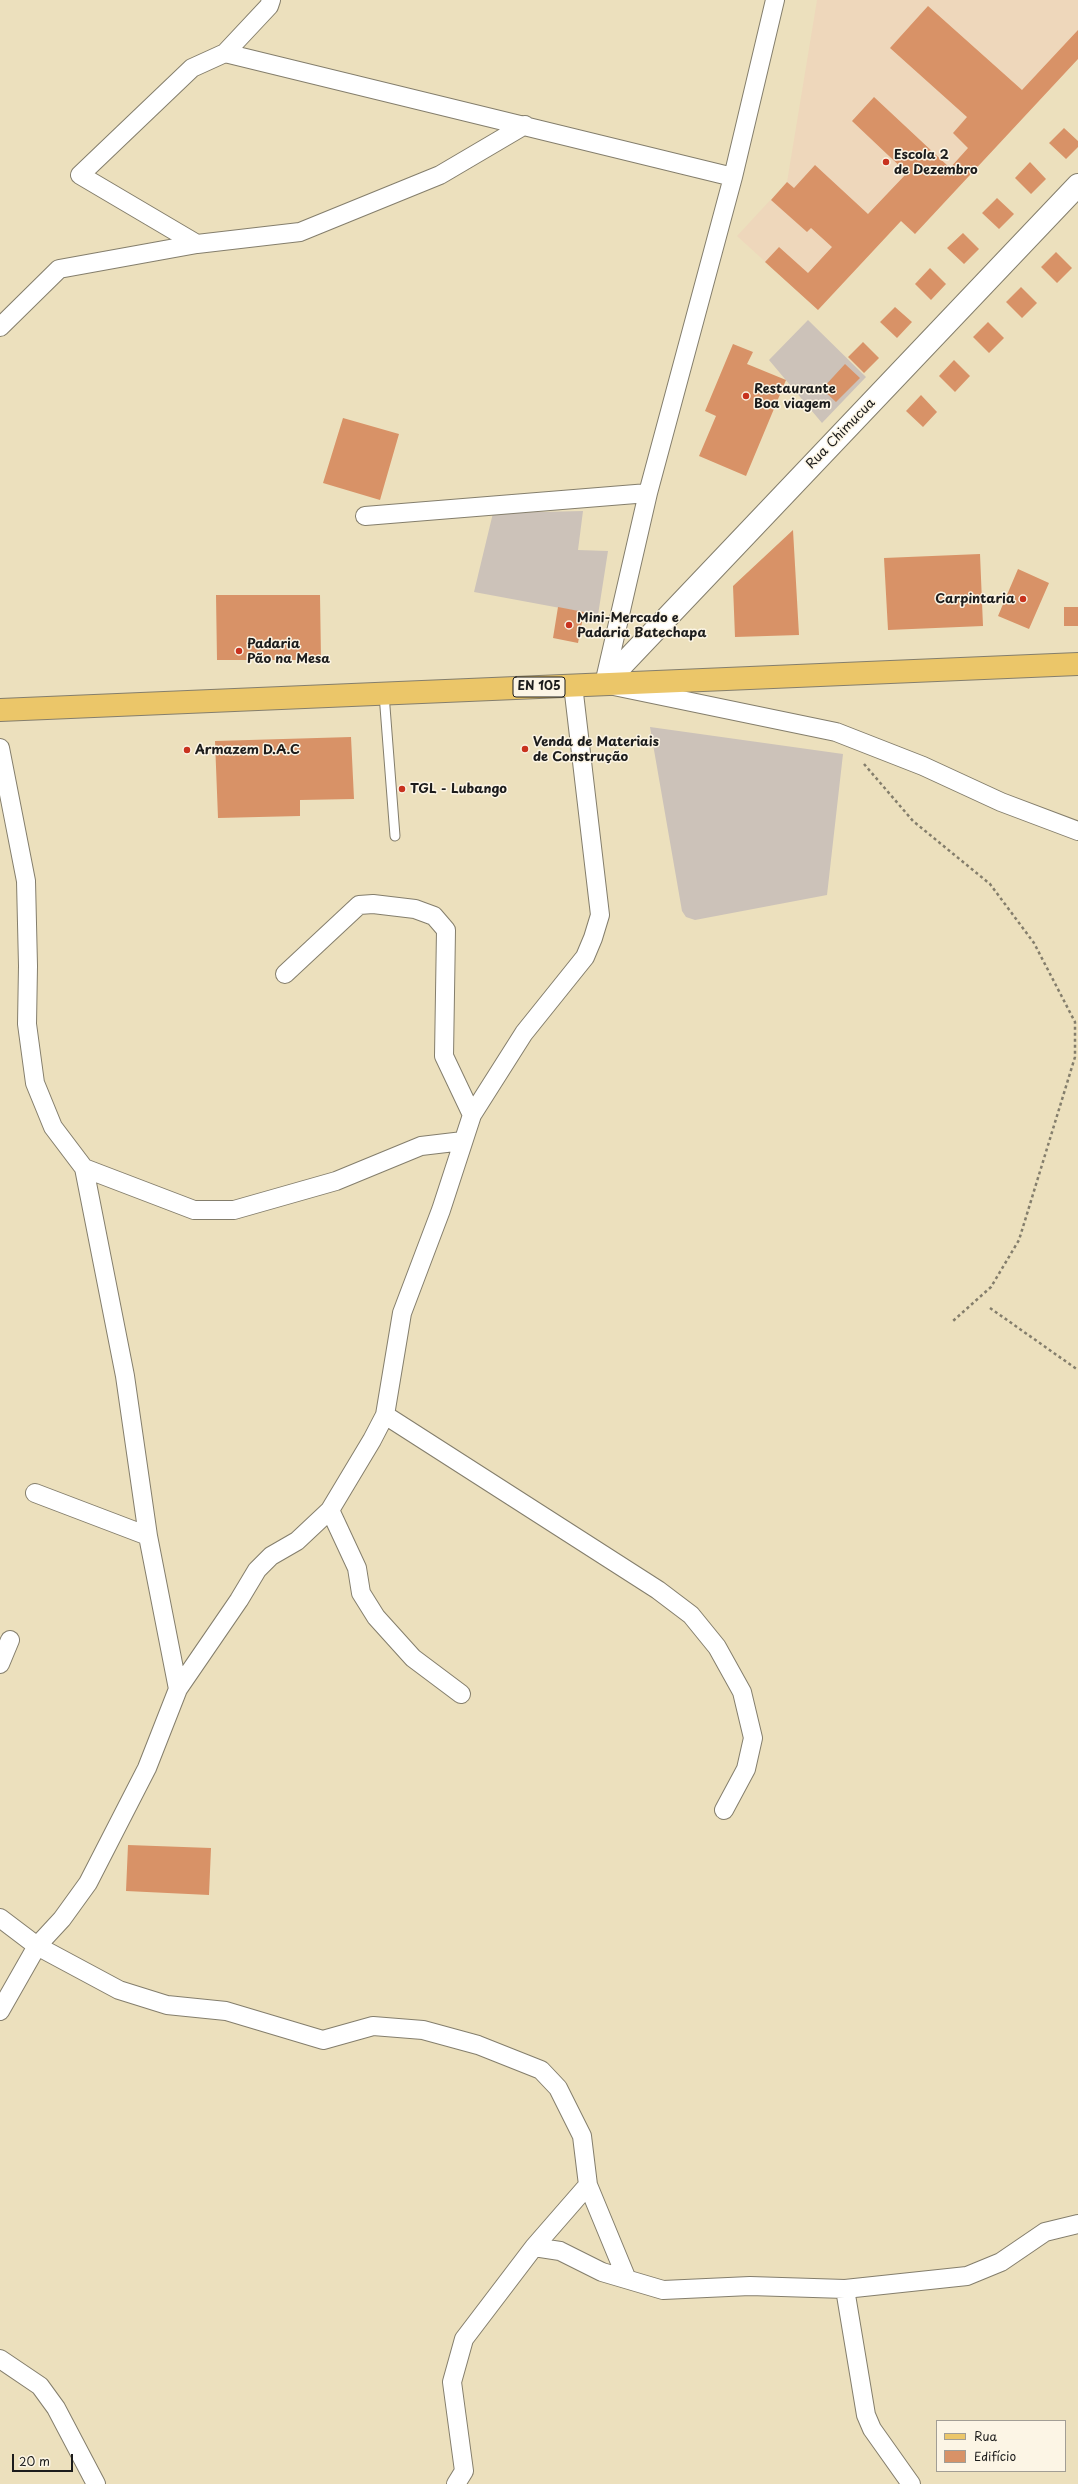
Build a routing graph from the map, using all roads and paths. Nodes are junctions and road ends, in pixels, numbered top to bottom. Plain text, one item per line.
1 (271, 0) edge
2 (775, 0) edge
3 (225, 53) junction
4 (525, 125) junction
5 (733, 177) junction
6 (1075, 195) edge
7 (197, 244) junction
8 (0, 327) edge
9 (648, 493) junction
10 (365, 516) dead end
11 (1078, 664) edge
12 (604, 684) junction
13 (573, 685) junction
14 (384, 693) junction
15 (0, 710) edge
16 (0, 748) edge
17 (862, 762) dead end
18 (1078, 831) edge
19 (395, 836) dead end
20 (285, 974) dead end
21 (1077, 1058) edge
22 (472, 1115) junction
23 (463, 1142) junction
24 (84, 1168) junction
25 (990, 1308) dead end
26 (953, 1321) dead end
27 (1078, 1370) edge
28 (385, 1415) junction
29 (35, 1493) dead end
30 (330, 1510) junction
31 (148, 1536) junction
32 (10, 1640) dead end
33 (0, 1664) edge
34 (178, 1689) junction
35 (461, 1694) dead end
36 (724, 1810) dead end
37 (0, 1918) edge
38 (37, 1946) junction
39 (0, 2011) edge
40 (588, 2185) junction
41 (1078, 2224) edge
42 (534, 2247) junction
43 (626, 2277) junction
44 (845, 2289) junction
45 (0, 2359) edge
46 (96, 2484) edge
47 (456, 2484) edge
48 (911, 2484) edge

1 - 3 street
2 - 5 street
3 - 4 street
3 - 7 street
4 - 5 street
4 - 7 street
5 - 9 street
6 - 12 street, Rua Chimucua
7 - 8 street
9 - 10 street
9 - 12 street
11 - 12 main road, EN 105
12 - 13 main road, EN 105
12 - 18 street
13 - 14 main road, EN 105
13 - 22 street
14 - 15 main road, EN 105
14 - 19 lane
16 - 24 street
17 - 21 path
20 - 22 street
21 - 26 path
22 - 23 street
23 - 24 street
23 - 28 street
24 - 31 street
25 - 27 path
28 - 30 street
28 - 36 street
29 - 31 street
30 - 34 street
30 - 35 street
31 - 34 street
32 - 33 street
34 - 38 street
37 - 38 street
38 - 39 street
38 - 40 street
40 - 42 street
40 - 43 street
41 - 44 street
42 - 43 street
42 - 47 street
43 - 44 street
44 - 48 street
45 - 46 street

